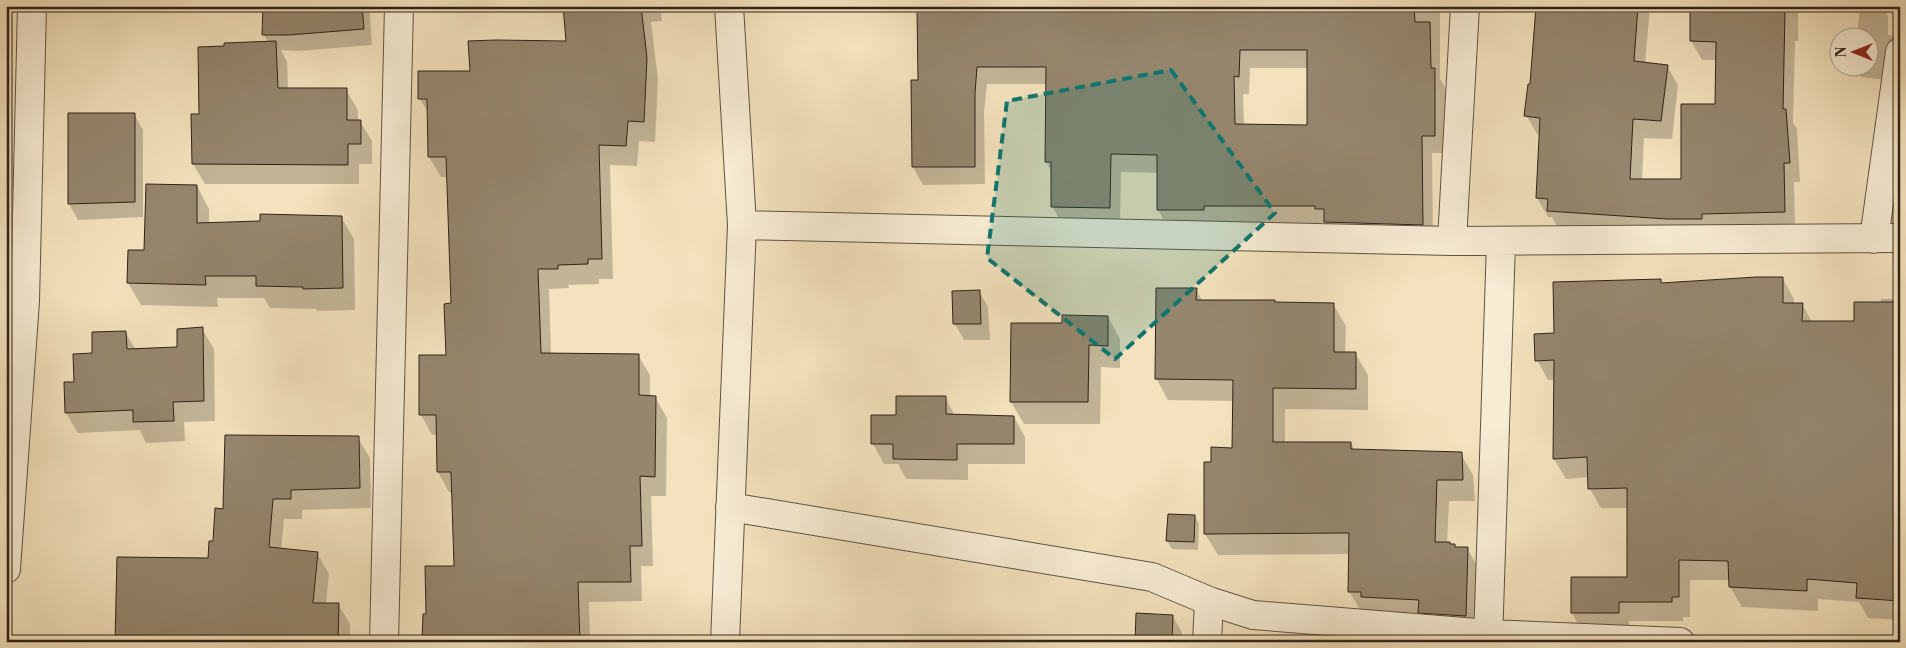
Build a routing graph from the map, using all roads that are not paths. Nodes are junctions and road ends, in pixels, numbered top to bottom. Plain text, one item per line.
1 (32, 6) edge
2 (399, 6) edge
3 (729, 6) edge
4 (1465, 6) edge
5 (1900, 52) edge
6 (742, 225) junction
7 (1887, 238) edge
8 (1452, 241) junction
9 (1501, 242) junction
10 (16, 303) edge
11 (730, 507) junction
12 (6, 569) edge
13 (1209, 601) junction
14 (1488, 638) edge
15 (384, 642) edge
16 (725, 642) edge
17 (1206, 642) edge
18 (1680, 642) edge

1 - 10 street
2 - 15 street
3 - 6 street
4 - 8 street
5 - 7 street
6 - 8 street
6 - 11 street
7 - 9 street
8 - 9 street
9 - 14 street
10 - 12 street
11 - 13 street
11 - 16 street
13 - 14 street
13 - 17 street
14 - 18 street

